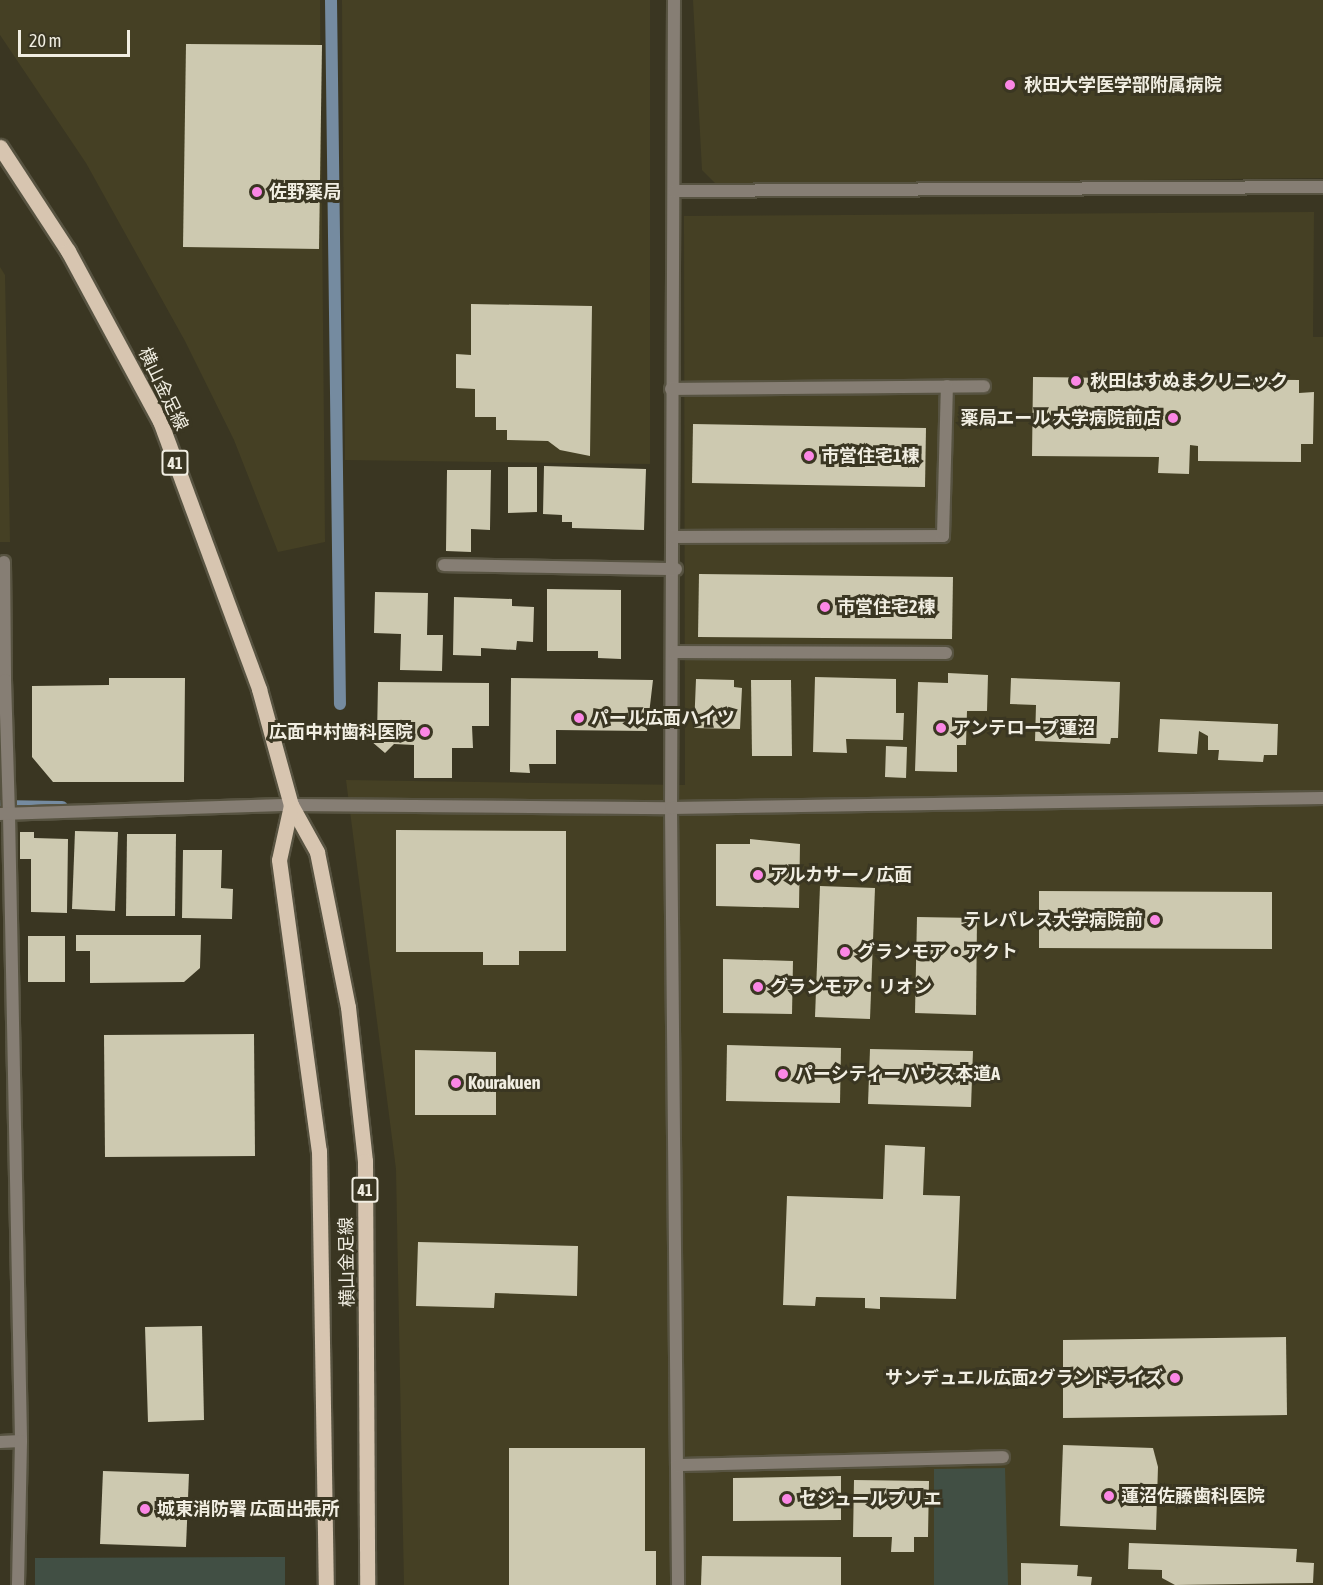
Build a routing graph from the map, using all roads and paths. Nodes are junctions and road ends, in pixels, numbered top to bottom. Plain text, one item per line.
1 (674, 0) edge
2 (0, 147) edge
3 (1323, 187) edge
4 (674, 191) junction
5 (946, 386) junction
6 (984, 386) dead end
7 (671, 389) junction
8 (673, 537) junction
9 (4, 562) dead end
10 (444, 565) dead end
11 (676, 569) junction
12 (674, 652) junction
13 (946, 653) dead end
14 (2, 680) edge
15 (1323, 798) edge
16 (291, 805) junction
17 (671, 807) junction
18 (6, 813) edge
19 (0, 1442) edge
20 (21, 1442) junction
21 (1003, 1457) dead end
22 (677, 1465) junction
23 (18, 1585) edge
24 (326, 1585) edge
25 (367, 1585) edge
26 (678, 1585) edge

1 - 4 street
2 - 16 main road, 横山金足線 / 41
3 - 4 street
4 - 7 street
5 - 6 street
5 - 7 street
5 - 8 street
7 - 8 street
8 - 11 street
9 - 14 street
10 - 11 street
11 - 12 street
12 - 13 street
12 - 17 street
14 - 18 street
15 - 17 street
16 - 17 street
16 - 18 street
16 - 24 main road, 横山金足線 / 41
16 - 25 main road, 横山金足線 / 41
17 - 22 street
18 - 20 street
19 - 20 street
20 - 23 street
21 - 22 street
22 - 26 street

